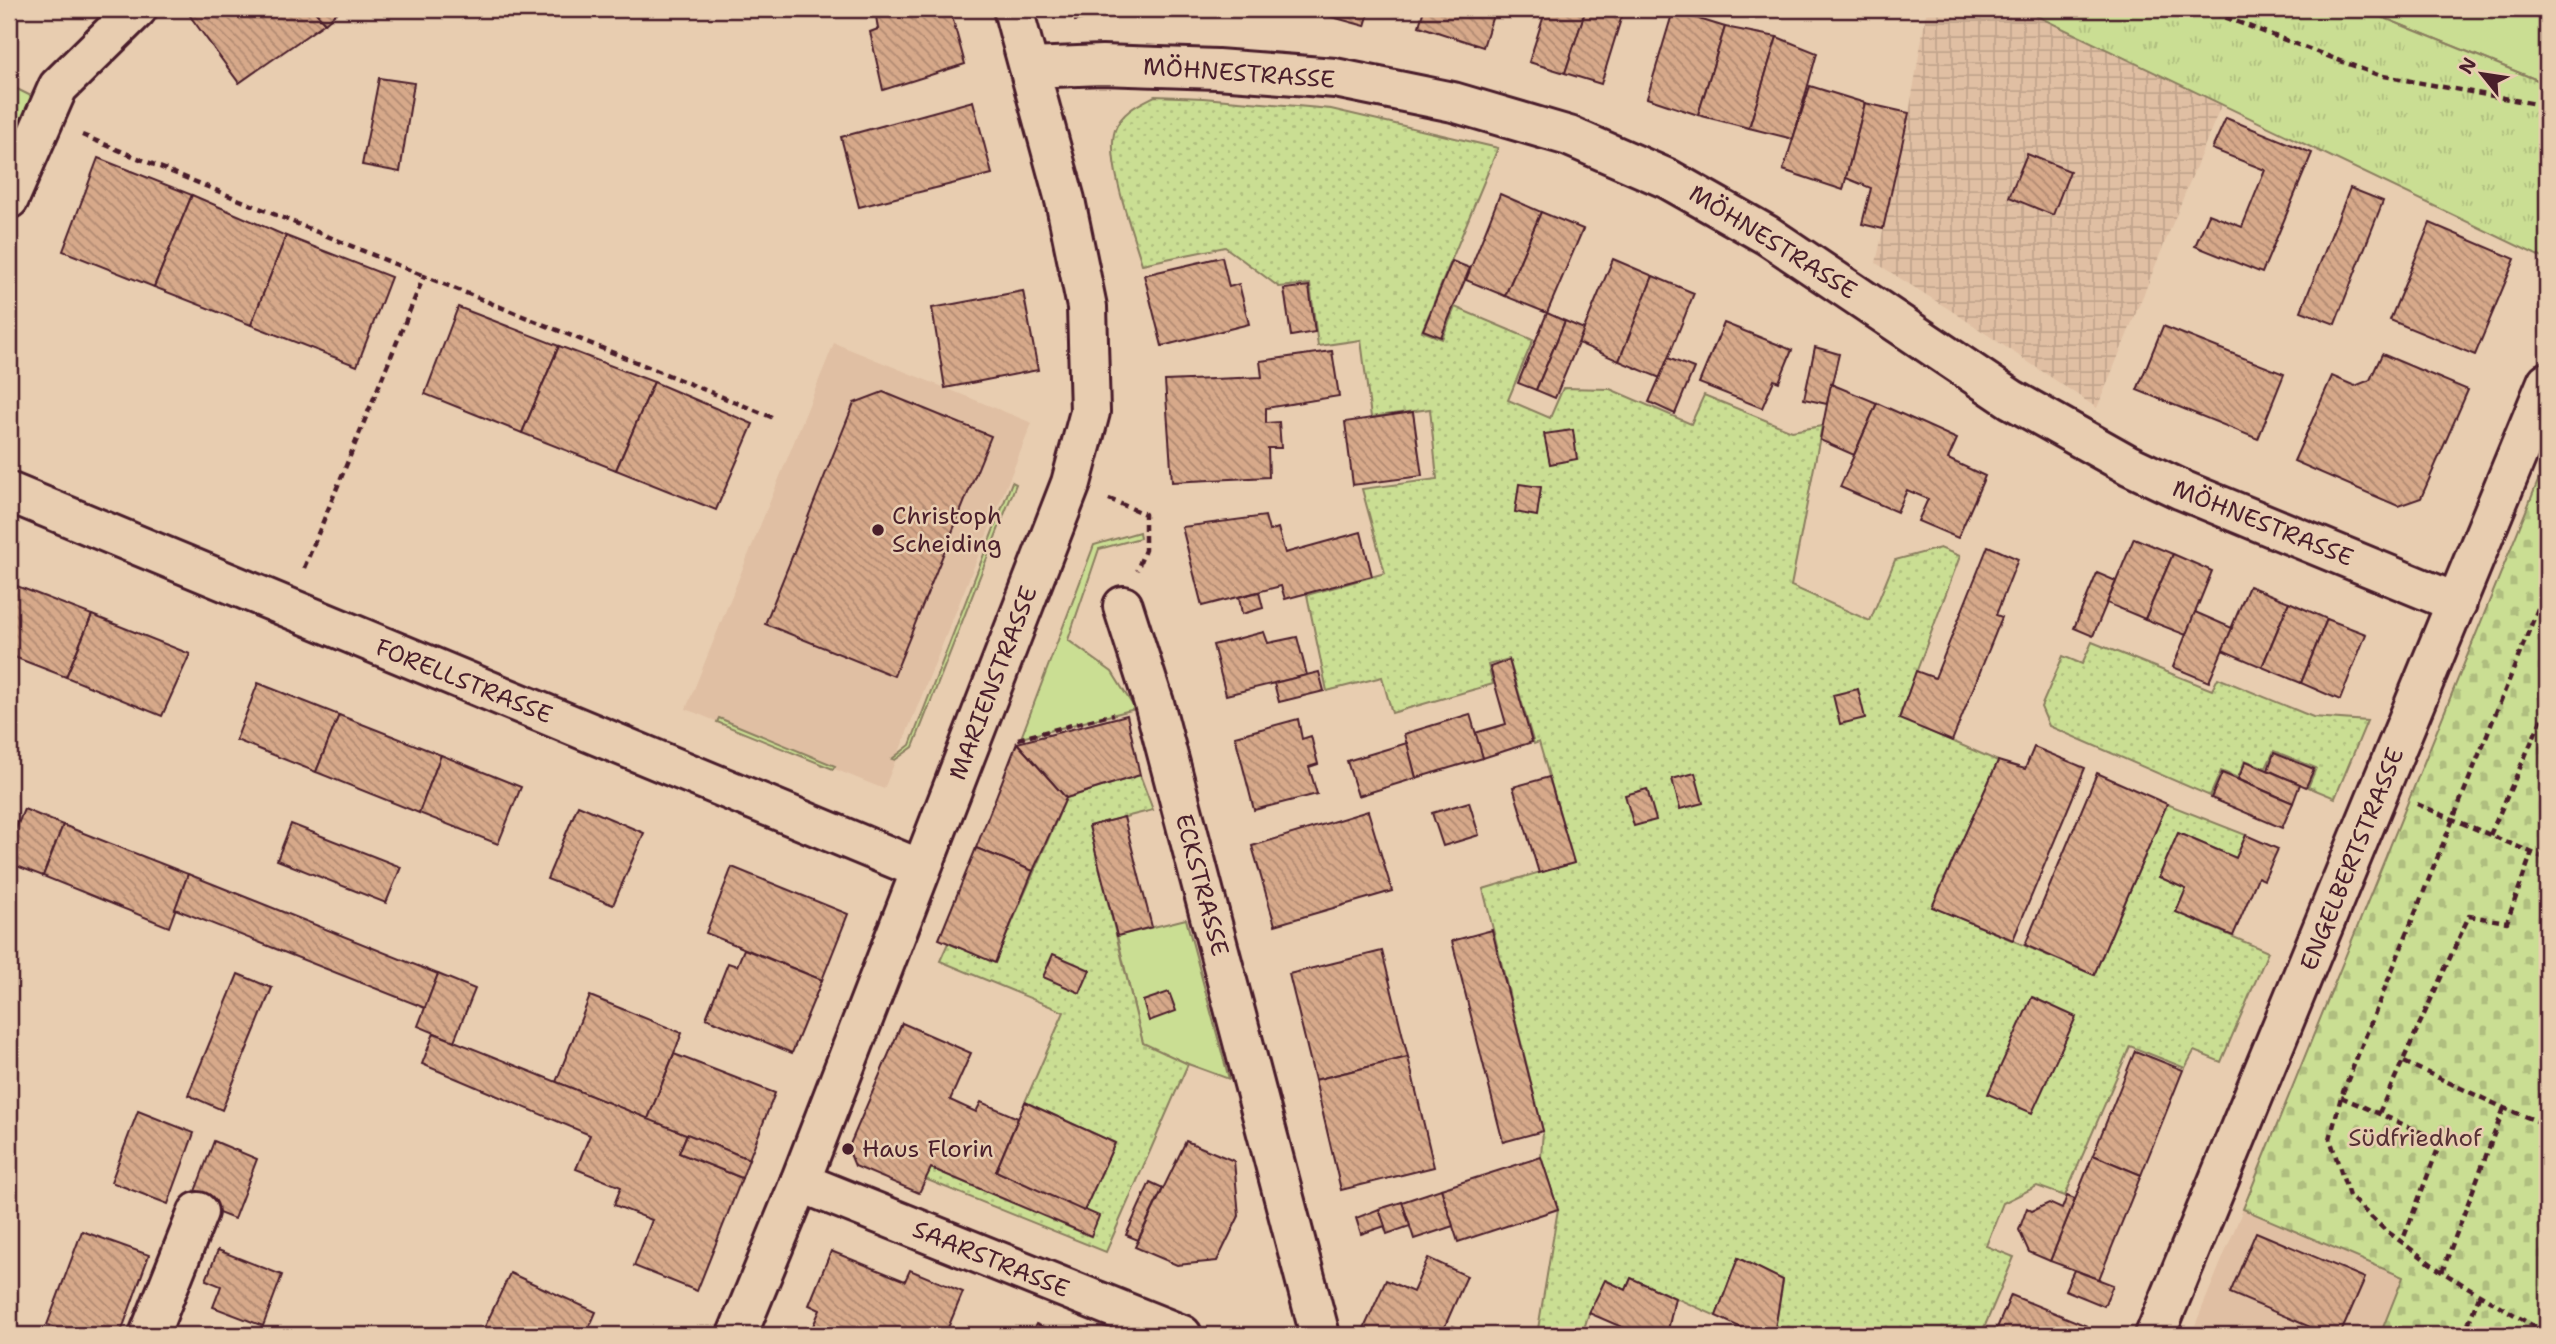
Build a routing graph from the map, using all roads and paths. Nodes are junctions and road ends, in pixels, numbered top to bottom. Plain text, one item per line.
1 (137, 9) edge
2 (1013, 9) edge
3 (2203, 9) edge
4 (1030, 68) junction
5 (2547, 106) edge
6 (44, 119) junction
7 (9, 199) edge
8 (424, 275) junction
9 (2547, 382) edge
10 (774, 418) dead end
11 (1071, 483) junction
12 (9, 492) edge
13 (2547, 586) edge
14 (2457, 603) junction
15 (1123, 607) joint
16 (288, 608) junction
17 (1154, 703) junction
18 (2547, 707) edge
19 (966, 753) junction
20 (2381, 789) junction
21 (2455, 820) junction
22 (2490, 835) junction
23 (2547, 848) edge
24 (2532, 852) junction
25 (2545, 858) edge
26 (920, 869) junction
27 (2404, 1061) junction
28 (2341, 1097) junction
29 (2504, 1108) junction
30 (2379, 1113) junction
31 (2547, 1125) edge
32 (800, 1182) junction
33 (198, 1212) dead end
34 (2402, 1242) junction
35 (2441, 1272) junction
36 (2479, 1296) junction
37 (2547, 1334) edge
38 (149, 1335) edge
39 (737, 1335) edge
40 (1182, 1335) edge
41 (1320, 1335) edge
42 (2155, 1335) edge
43 (2464, 1335) edge

1 - 6 street
2 - 4 street, MARIENSTRASSE
3 - 5 path
4 - 11 street, MARIENSTRASSE
4 - 14 street, MÖHNESTRASSE
6 - 7 street
6 - 8 path
8 - 10 path
8 - 16 path
9 - 14 street, ENGELBERTSTRASSE
11 - 15 path
11 - 19 street, MARIENSTRASSE
12 - 16 street, FORELLSTRASSE
13 - 21 path
14 - 20 street, ENGELBERTSTRASSE
15 - 17 street, ECKSTRASSE
16 - 26 street, FORELLSTRASSE
17 - 19 path
17 - 41 street, ECKSTRASSE
18 - 22 path
19 - 26 street, MARIENSTRASSE
20 - 21 path
20 - 42 street, ENGELBERTSTRASSE
21 - 22 path
21 - 28 path
22 - 24 path
23 - 25 path
24 - 25 path
24 - 27 path
26 - 32 street, MARIENSTRASSE
27 - 29 path
27 - 30 path
28 - 30 path
28 - 34 path
29 - 31 path
29 - 35 path
30 - 34 path
32 - 39 street, MARIENSTRASSE
32 - 40 street, SAARSTRASSE
33 - 38 street
34 - 35 path
35 - 36 path
36 - 37 path
36 - 43 path

